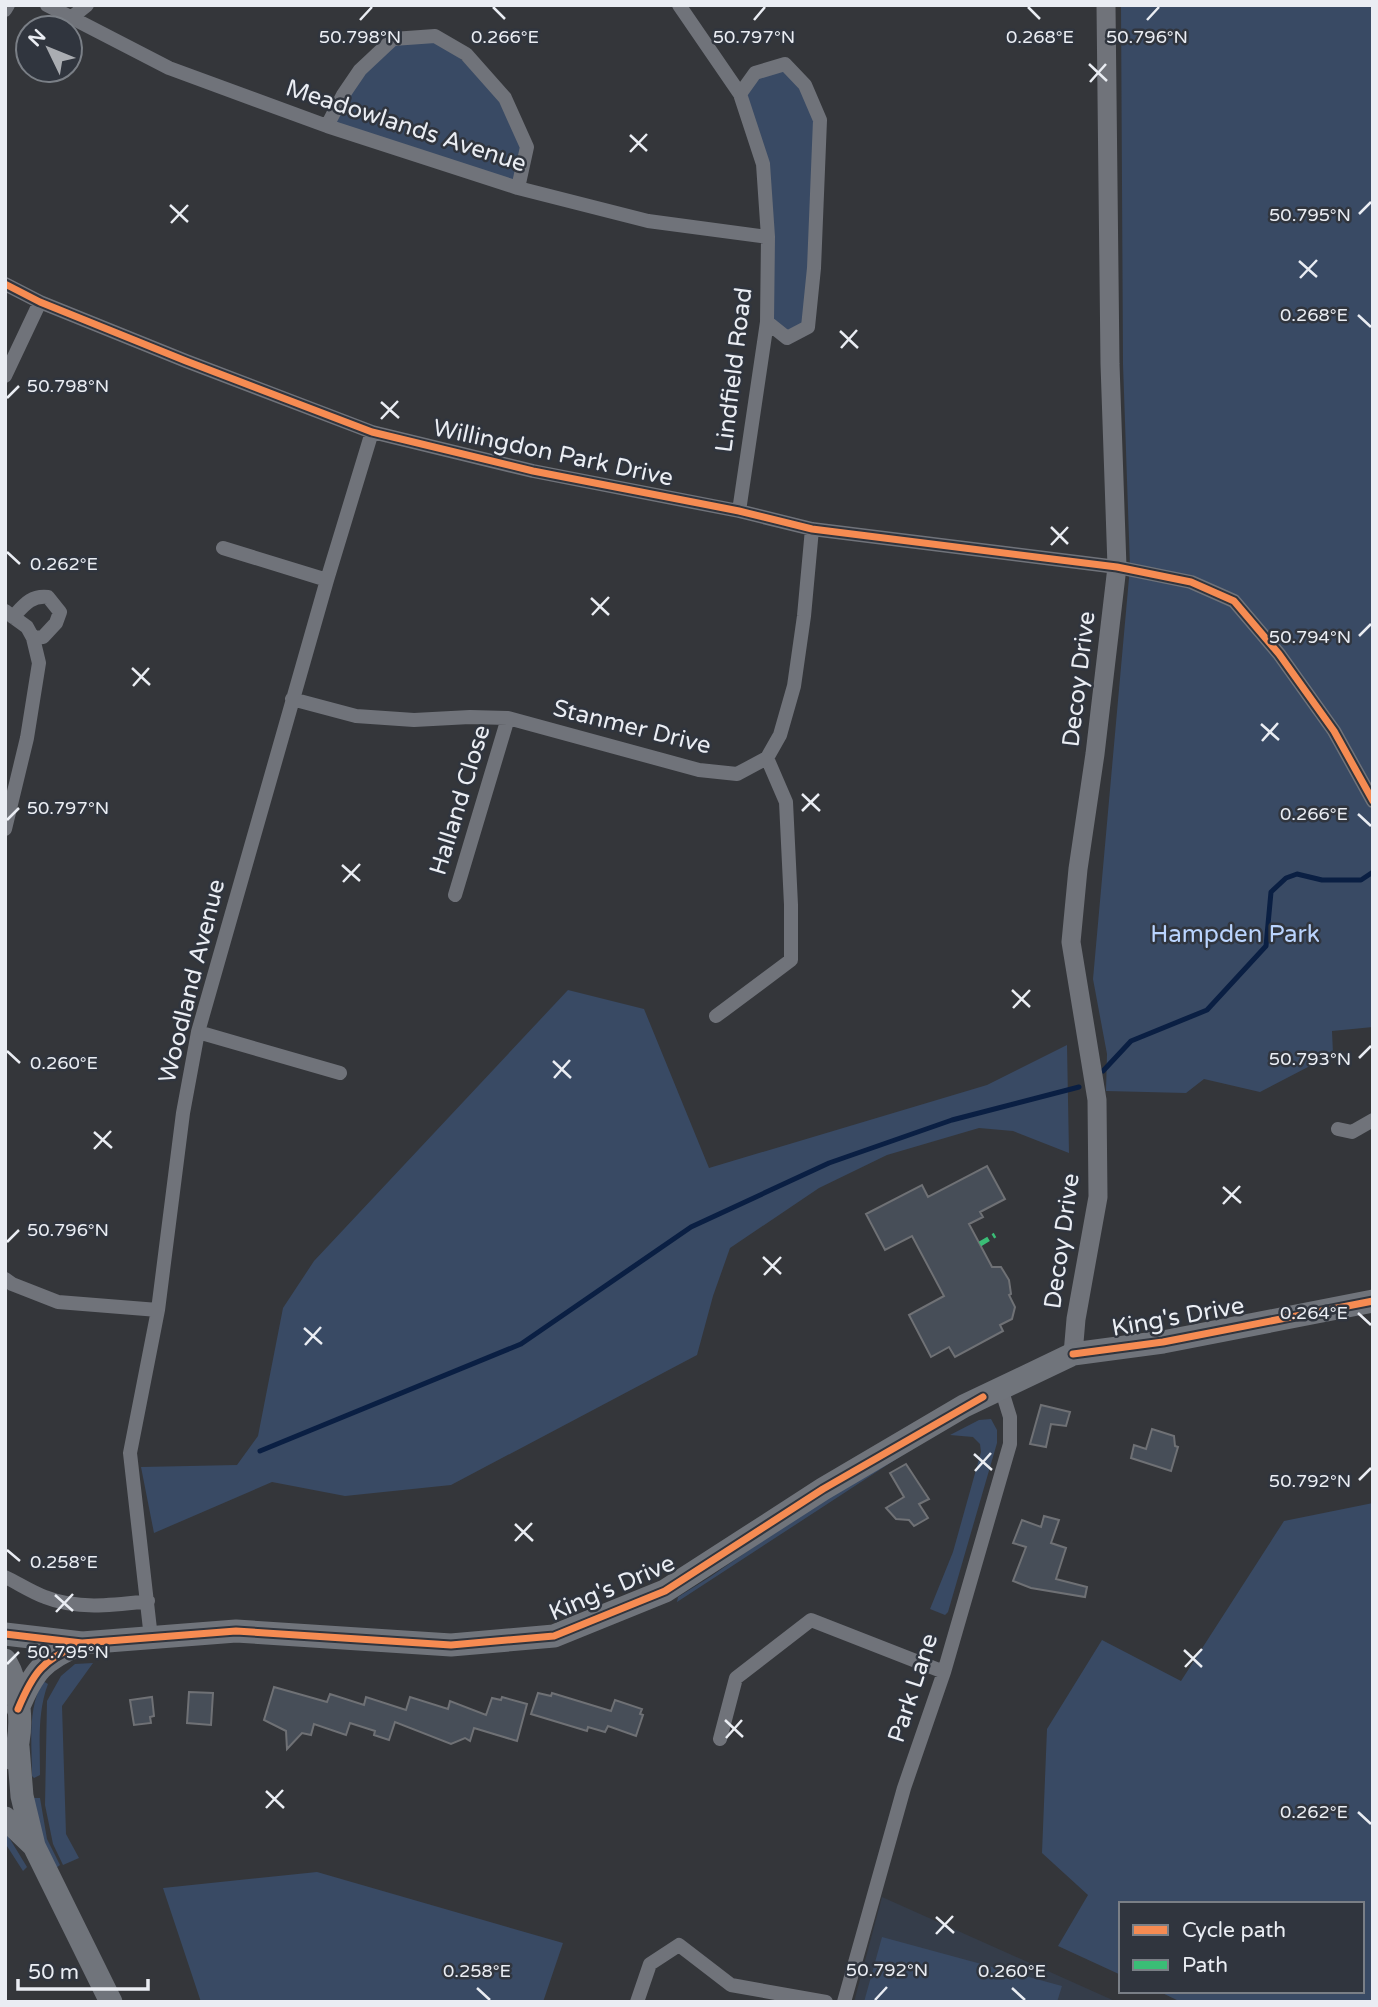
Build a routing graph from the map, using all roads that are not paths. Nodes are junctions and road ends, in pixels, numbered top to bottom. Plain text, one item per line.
1 (47, 5) edge
2 (679, 5) edge
3 (1106, 5) edge
4 (66, 14) edge
5 (84, 23) edge
6 (740, 94) junction
7 (327, 126) junction
8 (519, 188) junction
9 (768, 237) junction
10 (5, 284) edge
11 (40, 302) junction
12 (767, 322) junction
13 (5, 376) edge
14 (372, 432) junction
15 (738, 512) junction
16 (812, 529) junction
17 (223, 548) dead end
18 (1117, 567) junction
19 (327, 580) junction
20 (9, 614) edge
21 (33, 638) junction
22 (292, 699) junction
23 (508, 718) junction
24 (766, 758) junction
25 (1373, 801) edge
26 (5, 829) edge
27 (455, 895) dead end
28 (716, 1016) dead end
29 (198, 1032) junction
30 (340, 1073) dead end
31 (1373, 1120) edge
32 (1338, 1129) dead end
33 (5, 1279) edge
34 (1373, 1301) edge
35 (158, 1310) junction
36 (1073, 1354) junction
37 (1001, 1388) junction
38 (5, 1577) edge
39 (148, 1601) junction
40 (5, 1634) edge
41 (151, 1638) junction
42 (82, 1643) junction
43 (5, 1660) edge
44 (944, 1672) junction
45 (18, 1709) junction
46 (720, 1740) dead end
47 (18, 1747) junction
48 (5, 1770) edge
49 (5, 1818) edge
50 (34, 1846) junction
51 (111, 2002) edge
52 (637, 2002) edge
53 (826, 2002) edge
54 (844, 2002) edge

1 - 4 street, Meadowlands Avenue
2 - 6 street, Lindfield Road
3 - 18 street, Decoy Drive
5 - 7 street, Meadowlands Avenue
6 - 9 street, Lindfield Road
6 - 12 street
7 - 8 street, Meadowlands Avenue
7 - 8 street
8 - 9 street, Meadowlands Avenue
9 - 12 street, Lindfield Road
10 - 11 street, Willingdon Park Drive
11 - 13 street
11 - 14 street, Willingdon Park Drive
12 - 15 street, Lindfield Road
14 - 15 street, Willingdon Park Drive
14 - 19 street, Woodland Avenue
15 - 16 street, Willingdon Park Drive
16 - 18 street, Willingdon Park Drive
16 - 24 street
17 - 19 street
18 - 25 street, Willingdon Park Drive
18 - 36 street, Decoy Drive
19 - 22 street, Woodland Avenue
20 - 21 street
20 - 21 street
21 - 26 street
22 - 23 street, Stanmer Drive
22 - 29 street, Woodland Avenue
23 - 24 street, Stanmer Drive
23 - 27 street, Halland Close
24 - 28 street
29 - 30 street
29 - 35 street, Woodland Avenue
31 - 32 street
33 - 35 street
34 - 36 main road, King's Drive
35 - 39 street, Woodland Avenue
36 - 37 main road, King's Drive
37 - 41 main road, King's Drive
37 - 44 street, Park Lane
38 - 39 street
39 - 41 street, Woodland Avenue
40 - 42 main road, King's Drive
41 - 42 main road, King's Drive
42 - 45 main road, King's Drive
43 - 45 main road
44 - 46 street
44 - 54 street, Park Lane
45 - 47 main road
47 - 48 main road
47 - 50 main road
49 - 50 main road
50 - 51 main road
52 - 53 street

